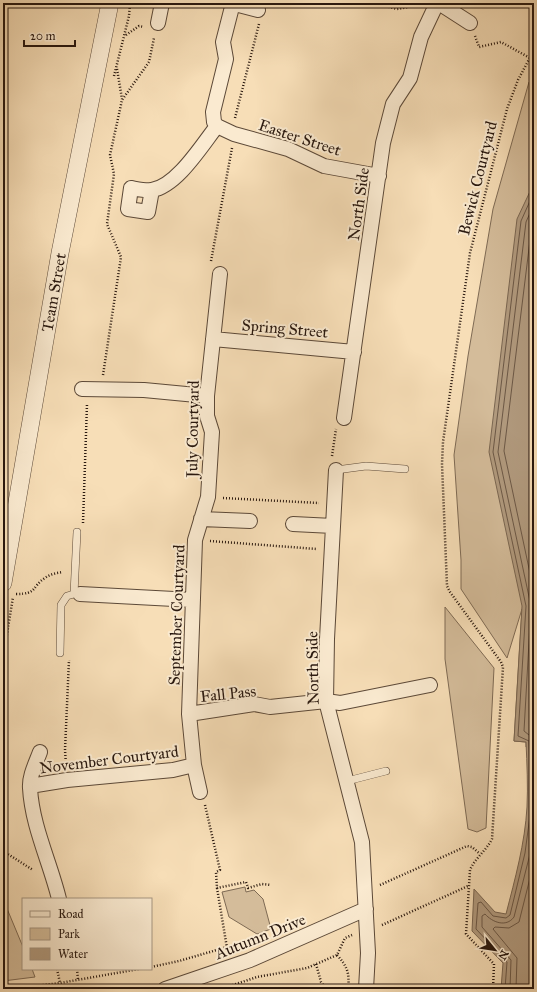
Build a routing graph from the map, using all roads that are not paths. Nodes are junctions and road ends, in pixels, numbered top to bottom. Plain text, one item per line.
1 (110, 3) edge
2 (162, 3) edge
3 (232, 3) edge
4 (438, 3) edge
5 (258, 10) dead end
6 (470, 23) road end
7 (157, 26) road end
8 (217, 126) junction
9 (379, 176) junction
10 (152, 190) dead end
11 (220, 274) dead end
12 (213, 339) junction
13 (354, 352) junction
14 (90, 389) road end
15 (207, 396) junction
16 (344, 418) road end
17 (405, 469) dead end
18 (336, 470) joint
19 (201, 519) junction
20 (250, 521) dead end
21 (293, 524) dead end
22 (333, 526) junction
23 (76, 532) dead end
24 (8, 588) edge
25 (77, 594) junction
26 (193, 600) junction
27 (60, 653) dead end
28 (430, 685) dead end
29 (326, 701) junction
30 (189, 714) junction
31 (40, 752) dead end
32 (194, 765) junction
33 (386, 771) dead end
34 (347, 781) junction
35 (30, 786) junction
36 (200, 792) road end
37 (59, 898) edge
38 (366, 909) junction
39 (165, 989) edge
40 (366, 989) edge

1 - 24 street, Team Street
2 - 7 street
3 - 5 street
3 - 8 street
4 - 6 street
4 - 9 street, North Side
8 - 9 street, Easter Street
8 - 10 street
9 - 13 street, North Side
11 - 12 street, July Courtyard
12 - 13 street, Spring Street
12 - 15 street, July Courtyard
13 - 16 street, North Side
14 - 15 street
15 - 19 street, July Courtyard
17 - 18 lane
18 - 22 street, North Side
19 - 20 street
19 - 26 street, September Courtyard
21 - 22 street
22 - 29 street, North Side
23 - 25 lane
25 - 26 street
25 - 27 lane
26 - 30 street, September Courtyard
28 - 29 street, Fall Pass
29 - 30 street, Fall Pass
29 - 34 street, North Side
30 - 32 street, Fall Pass
31 - 35 street, November Courtyard
32 - 35 street, November Courtyard
32 - 36 street, Fall Pass
33 - 34 lane
34 - 38 street, North Side
35 - 37 street, November Courtyard
38 - 39 street, Autumn Drive
38 - 40 street, North Side

